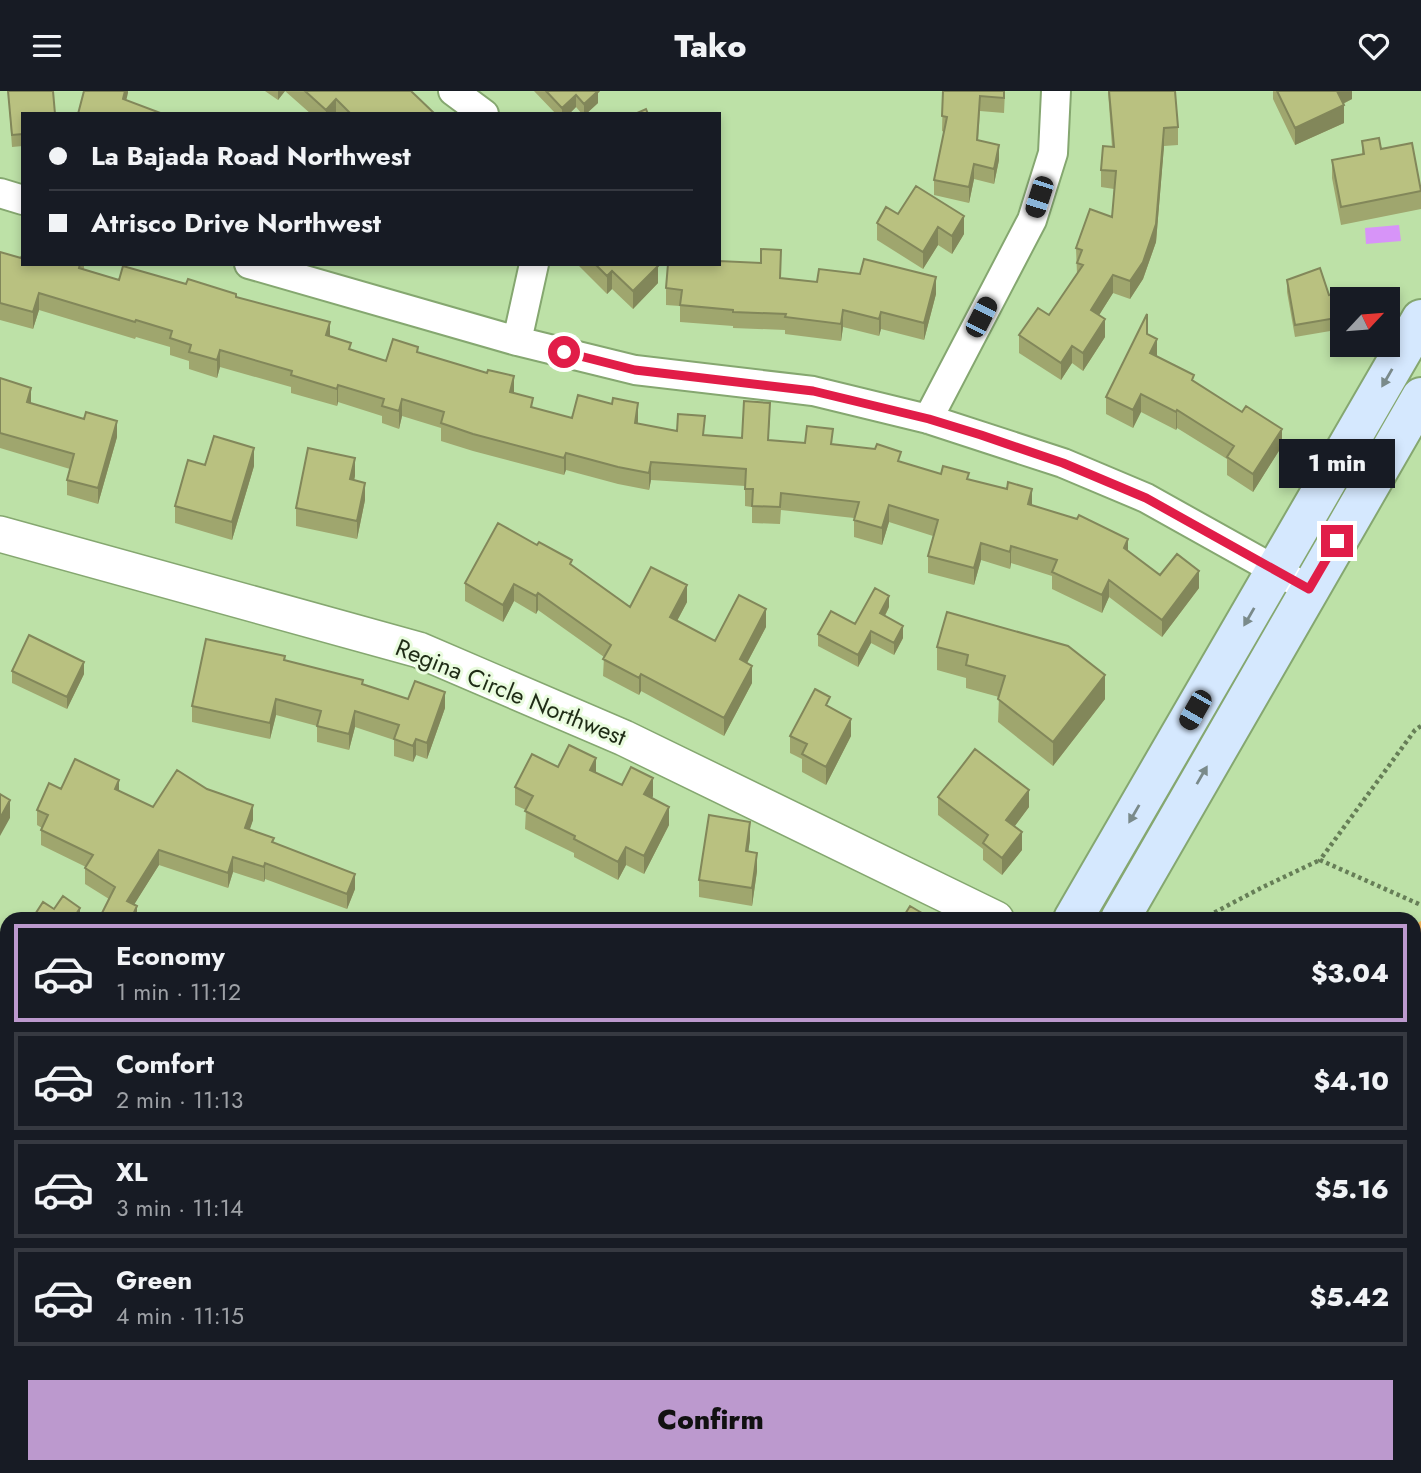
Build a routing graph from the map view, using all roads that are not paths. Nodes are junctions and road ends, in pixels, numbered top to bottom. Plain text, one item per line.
1 (453, 91) edge
2 (1056, 91) edge
3 (481, 112) edge
4 (0, 193) edge
5 (21, 199) edge
6 (256, 266) edge
7 (534, 266) edge
8 (1421, 319) edge
9 (517, 341) junction
10 (1421, 397) edge
11 (929, 419) junction
12 (0, 534) edge
13 (1276, 570) junction
14 (1309, 589) junction
15 (982, 912) edge
16 (1077, 912) edge
17 (1124, 912) edge

1 - 3 street
2 - 11 street
4 - 5 street
6 - 9 street
7 - 9 street
8 -> 13 main road
9 - 11 street
10 - 14 main road
11 - 13 street
12 - 15 street, Regina Circle Northwest
13 - 14 street
13 -> 16 main road
17 -> 14 main road

